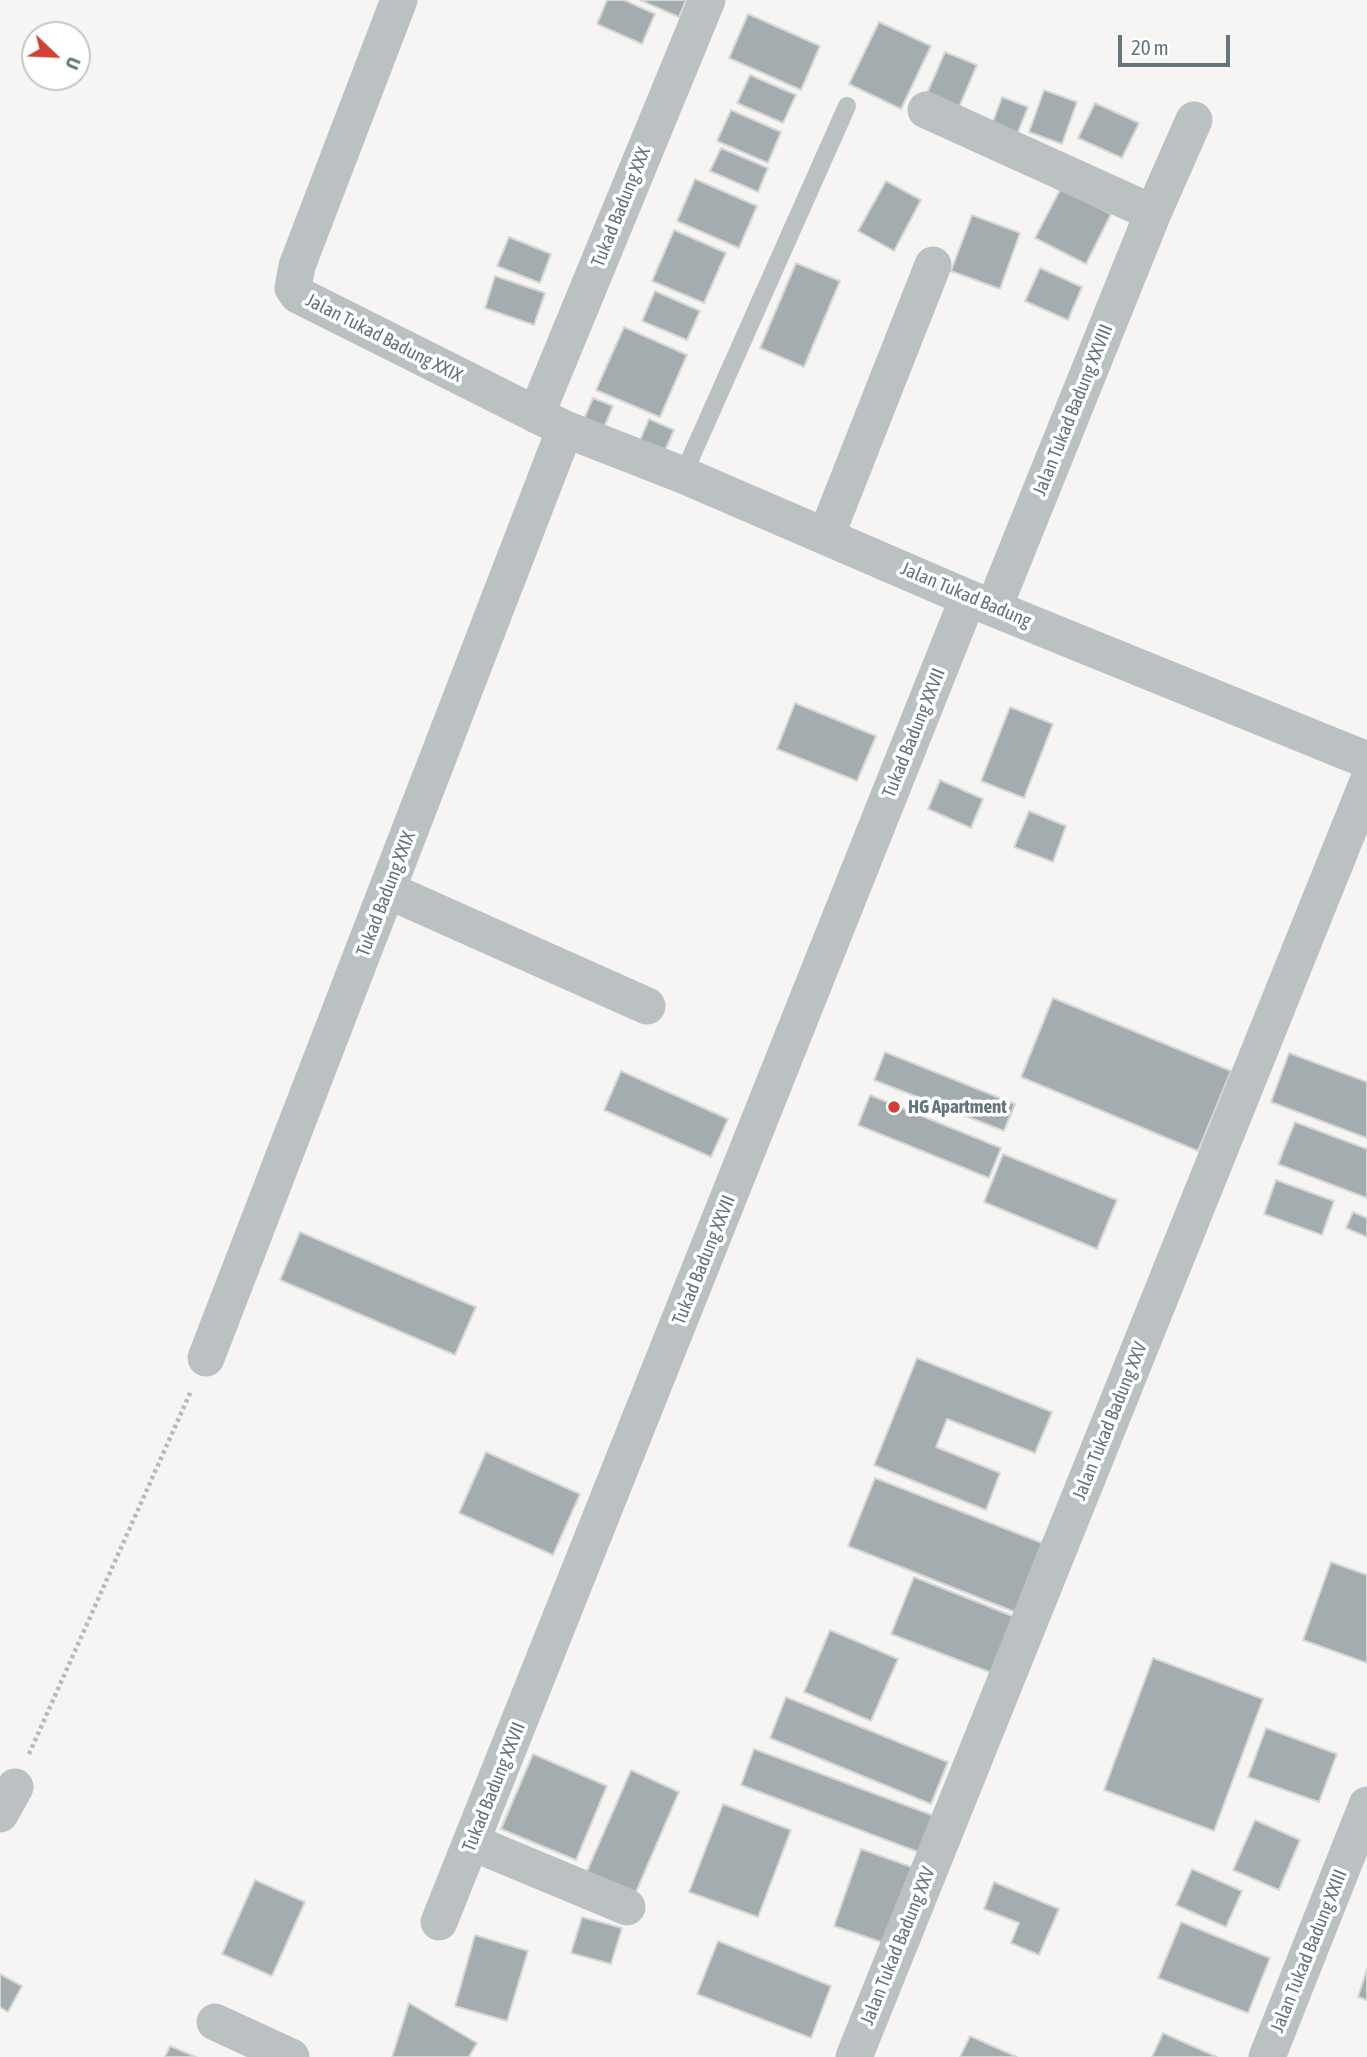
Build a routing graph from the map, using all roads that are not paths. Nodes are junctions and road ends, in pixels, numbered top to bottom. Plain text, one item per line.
1 (399, 0) edge
2 (707, 0) edge
3 (847, 106) dead end
4 (926, 110) dead end
5 (1194, 120) dead end
6 (1153, 213) junction
7 (933, 265) dead end
8 (550, 422) junction
9 (683, 475) junction
10 (826, 536) junction
11 (981, 603) junction
12 (1367, 760) edge
13 (1367, 784) edge
14 (386, 894) junction
15 (647, 1006) dead end
16 (206, 1358) road end
17 (1367, 1805) edge
18 (471, 1842) junction
19 (627, 1907) dead end
20 (439, 1922) dead end
21 (215, 2022) dead end
22 (291, 2057) edge
23 (854, 2057) edge
24 (1267, 2057) edge

1 - 8 street, Jalan Tukad Badung XXIX
2 - 8 street, Tukad Badung XXX
3 - 9 lane
4 - 6 street
5 - 6 street, Jalan Tukad Badung XXVIII
6 - 11 street, Jalan Tukad Badung XXVIII
7 - 10 street
8 - 9 street, Jalan Tukad Badung
8 - 14 street, Tukad Badung XXIX
9 - 10 street, Jalan Tukad Badung
10 - 11 street, Jalan Tukad Badung
11 - 12 street, Jalan Tukad Badung
11 - 18 street, Tukad Badung XXVII
13 - 23 street, Jalan Tukad Badung XXV
14 - 15 street
14 - 16 street, Tukad Badung XXIX
17 - 24 street, Jalan Tukad Badung XXIII
18 - 19 street
18 - 20 street, Tukad Badung XXVII
21 - 22 street

